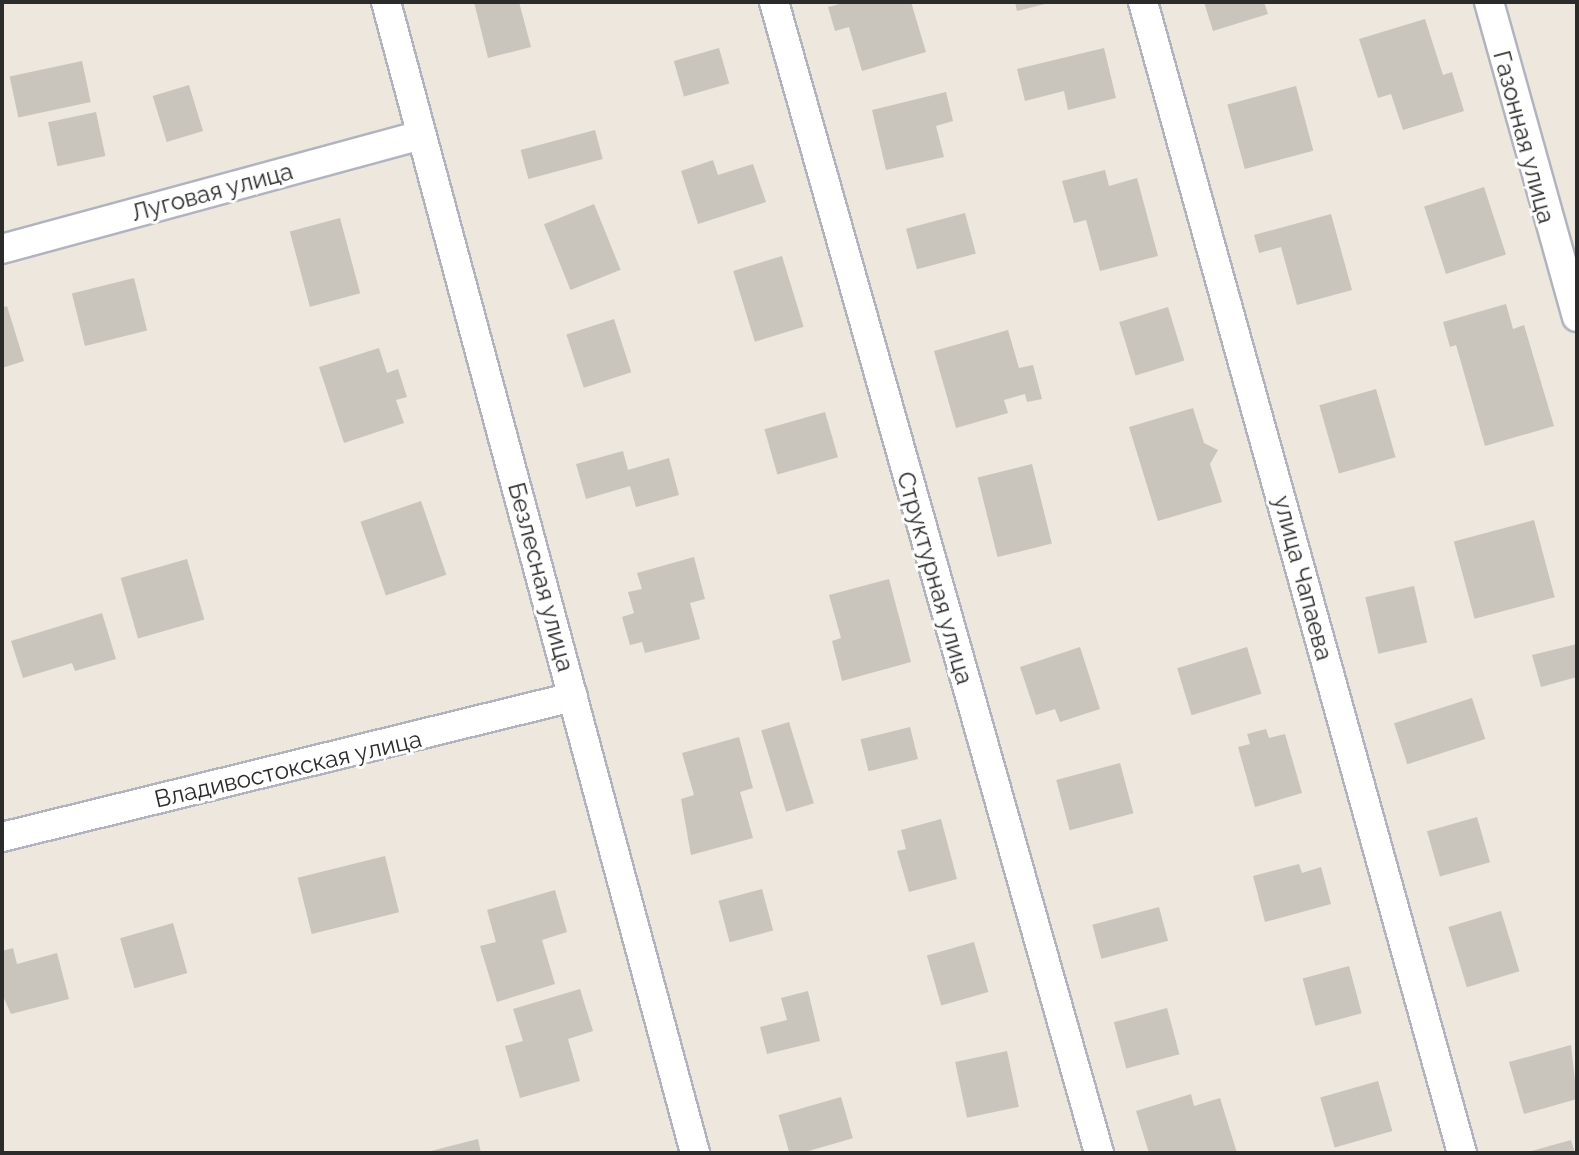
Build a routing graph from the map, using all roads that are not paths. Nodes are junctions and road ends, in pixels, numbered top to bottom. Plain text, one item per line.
1 (386, 2) edge
2 (774, 2) edge
3 (1143, 2) edge
4 (1489, 2) edge
5 (421, 135) junction
6 (2, 249) edge
7 (1577, 317) edge
8 (573, 697) junction
9 (2, 837) edge
10 (695, 1153) edge
11 (1099, 1153) edge
12 (1462, 1153) edge

1 - 5 street, Безлесная улица
2 - 11 street, Структурная улица
3 - 12 street, улица Чапаева
4 - 7 street, Газонная улица
5 - 6 street, Луговая улица
5 - 8 street, Безлесная улица
8 - 9 street, Владивостокская улица
8 - 10 street, Безлесная улица

